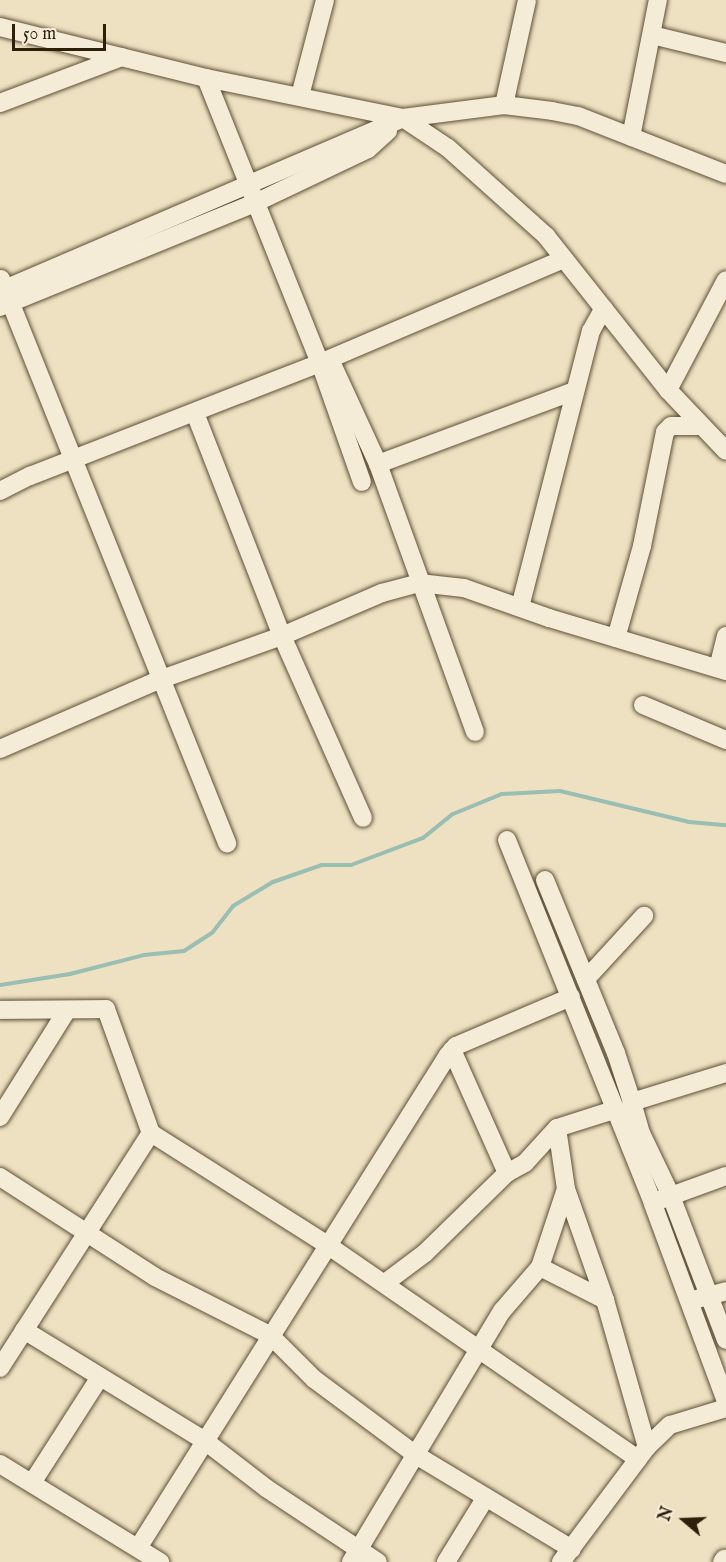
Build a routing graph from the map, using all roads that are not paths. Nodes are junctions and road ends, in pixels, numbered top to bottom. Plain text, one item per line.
1 (325, 0) edge
2 (527, 0) edge
3 (658, 0) edge
4 (0, 27) edge
5 (652, 35) junction
6 (726, 53) edge
7 (122, 57) junction
8 (206, 78) junction
9 (300, 96) junction
10 (0, 103) edge
11 (504, 105) junction
12 (403, 118) junction
13 (631, 137) junction
14 (726, 174) edge
15 (250, 184) junction
16 (255, 203) junction
17 (203, 214) junction
18 (564, 259) junction
19 (726, 280) edge
20 (3, 293) edge
21 (604, 308) junction
22 (325, 361) junction
23 (668, 390) junction
24 (574, 391) junction
25 (195, 413) junction
26 (700, 426) junction
27 (726, 451) edge
28 (72, 463) junction
29 (378, 464) junction
30 (362, 482) dead end
31 (0, 491) edge
32 (419, 583) junction
33 (520, 607) junction
34 (282, 636) junction
35 (726, 636) edge
36 (616, 638) junction
37 (722, 669) edge
38 (159, 680) junction
39 (643, 705) dead end
40 (475, 732) dead end
41 (726, 740) edge
42 (0, 749) edge
43 (363, 818) dead end
44 (507, 840) dead end
45 (227, 843) dead end
46 (545, 880) dead end
47 (644, 916) dead end
48 (586, 979) junction
49 (571, 997) junction
50 (0, 1010) edge
51 (67, 1010) junction
52 (452, 1050) junction
53 (726, 1073) edge
54 (632, 1102) junction
55 (614, 1110) junction
56 (0, 1117) edge
57 (557, 1128) junction
58 (622, 1129) junction
59 (151, 1133) junction
60 (507, 1173) junction
61 (726, 1176) edge
62 (0, 1177) edge
63 (566, 1189) junction
64 (671, 1196) junction
65 (652, 1203) junction
66 (86, 1234) junction
67 (326, 1244) junction
68 (540, 1267) junction
69 (385, 1283) junction
70 (717, 1294) edge
71 (604, 1300) junction
72 (689, 1301) junction
73 (24, 1330) junction
74 (270, 1335) junction
75 (726, 1340) edge
76 (479, 1349) junction
77 (0, 1368) edge
78 (100, 1377) junction
79 (726, 1401) edge
80 (726, 1408) edge
81 (204, 1441) junction
82 (643, 1453) junction
83 (416, 1455) junction
84 (0, 1464) edge
85 (32, 1483) junction
86 (486, 1497) junction
87 (138, 1548) junction
88 (355, 1556) edge
89 (566, 1556) edge
90 (160, 1562) edge
91 (378, 1562) edge
92 (446, 1562) edge

1 - 9 street
2 - 11 street
3 - 5 street
4 - 7 street
5 - 6 street
5 - 13 street
7 - 8 street
7 - 10 street
8 - 9 street
8 - 15 street
9 - 12 street
11 - 12 street
11 - 13 street
12 - 15 street
12 - 16 street
12 - 18 street
13 - 14 street
15 - 16 street
15 - 17 street
16 - 17 street
16 - 22 street
17 - 20 street
18 - 21 street
18 - 22 street
19 - 23 street
20 - 28 street
21 - 23 street
21 - 24 street
22 - 25 street
22 - 29 street
22 - 30 street
23 - 26 street
24 - 29 street
24 - 33 street
25 - 28 street
25 - 34 street
26 - 27 street
26 - 36 street
28 - 31 street
28 - 38 street
29 - 32 street
32 - 33 street
32 - 34 street
32 - 40 street
33 - 36 street
34 - 38 street
34 - 43 street
35 - 37 street
36 - 37 street
38 - 42 street
38 - 45 street
39 - 41 street
44 - 49 street
46 - 48 street
47 - 48 street
48 - 54 street
49 - 52 street
49 - 55 street
50 - 51 street
51 - 56 street
51 - 59 street
52 - 60 street
52 - 67 street
53 - 54 street
54 - 58 street
54 - 64 street
55 - 57 street
55 - 58 street
57 - 60 street
57 - 63 street
58 - 65 street
59 - 66 street
59 - 67 street
60 - 69 street
61 - 64 street
62 - 66 street
63 - 68 street
63 - 71 street
64 - 65 street
64 - 70 street
65 - 72 street
66 - 73 street
66 - 74 street
67 - 69 street
67 - 74 street
68 - 71 street
68 - 76 street
69 - 76 street
70 - 72 street
70 - 75 street
71 - 82 street
72 - 79 street
73 - 77 street
73 - 78 street
74 - 81 street
74 - 83 street
76 - 82 street
76 - 83 street
78 - 81 street
78 - 85 street
80 - 82 street
81 - 87 street
81 - 88 street
82 - 89 street
83 - 86 street
83 - 88 street
84 - 85 street
85 - 87 street
86 - 89 street
86 - 92 street
87 - 90 street
88 - 91 street

